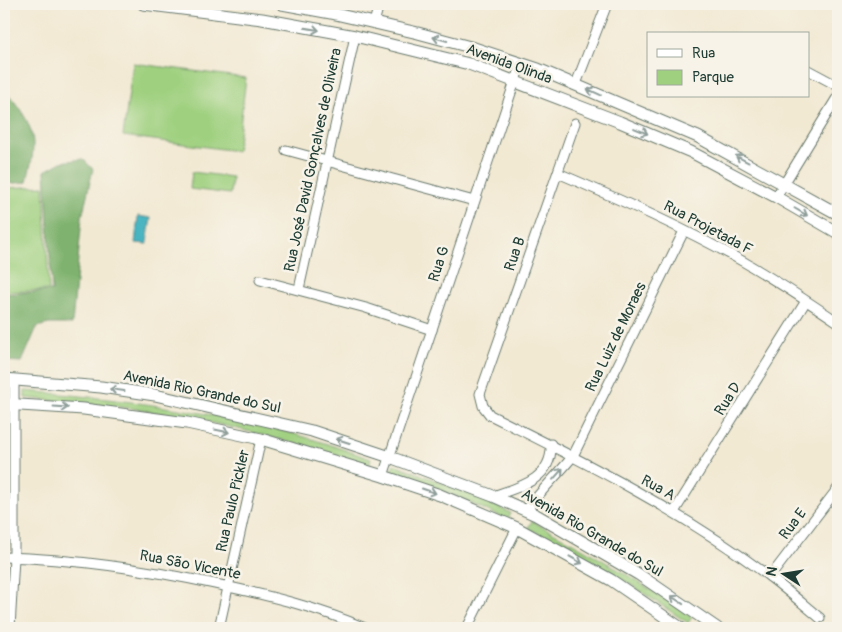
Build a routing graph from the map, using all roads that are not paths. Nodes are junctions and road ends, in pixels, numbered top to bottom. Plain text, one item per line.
1 (143, 4) edge
2 (379, 4) edge
3 (607, 4) edge
4 (288, 5) edge
5 (208, 8) edge
6 (374, 23) junction
7 (291, 26) junction
8 (355, 36) junction
9 (521, 63) junction
10 (810, 71) edge
11 (515, 80) junction
12 (576, 84) junction
13 (838, 86) edge
14 (838, 96) edge
15 (626, 106) junction
16 (620, 122) junction
17 (576, 123) dead end
18 (286, 150) dead end
19 (328, 160) junction
20 (558, 172) junction
21 (784, 183) junction
22 (776, 197) junction
23 (474, 201) junction
24 (838, 214) edge
25 (684, 231) junction
26 (838, 233) edge
27 (260, 280) dead end
28 (299, 290) junction
29 (806, 301) junction
30 (838, 322) edge
31 (432, 330) junction
32 (9, 380) edge
33 (480, 394) joint
34 (8, 404) edge
35 (261, 439) junction
36 (551, 444) junction
37 (573, 456) junction
38 (390, 457) junction
39 (383, 476) junction
40 (522, 487) junction
41 (838, 488) edge
42 (493, 496) junction
43 (536, 497) junction
44 (526, 511) junction
45 (674, 512) junction
46 (517, 528) junction
47 (4, 557) edge
48 (14, 558) junction
49 (770, 577) junction
50 (228, 586) junction
51 (820, 618) dead end
52 (710, 626) edge
53 (10, 628) edge
54 (219, 628) edge
55 (365, 628) edge
56 (467, 628) edge
57 (681, 628) edge

1 - 5 street, Avenida Olinda
2 - 6 street
3 - 12 street
4 - 6 street, Avenida Olinda
4 - 7 street
5 - 7 street, Avenida Olinda
9 -> 6 street, Avenida Olinda
7 -> 8 street, Avenida Olinda
8 - 11 street, Avenida Olinda
8 - 19 street, Rua José David Gonçalves de Oliveira
9 - 11 street, Rua G
9 - 12 street, Avenida Olinda
10 - 13 street
11 - 16 street, Avenida Olinda
11 - 23 street, Rua G
15 -> 12 street, Avenida Olinda
14 - 21 street
15 - 16 street
21 -> 15 street, Avenida Olinda
16 -> 22 street, Avenida Olinda
17 - 20 street, Rua B
18 - 19 street
19 - 23 street
19 - 28 street, Rua José David Gonçalves de Oliveira
20 - 25 street, Rua Projetada F
20 - 33 street, Rua B
21 - 22 street
21 - 24 street, Avenida Olinda
22 -> 26 street, Avenida Olinda
23 - 31 street, Rua G
25 - 29 street, Rua Projetada F
25 - 37 street, Rua Luiz de Moraes
27 - 28 street
28 - 31 street
29 - 30 street, Rua Projetada F
29 - 45 street, Rua D
31 - 38 street, Rua G
32 - 34 street
38 -> 32 street, Avenida Rio Grande do Sul
33 - 36 street, Rua A
34 -> 35 street, Avenida Rio Grande do Sul
34 - 48 street
35 - 39 street, Avenida Rio Grande do Sul
35 - 50 street, Rua Paulo Pickler
36 - 37 street, Rua A
36 - 40 street
43 -> 37 street, Rua Luiz de Moraes
37 - 45 street, Rua A
38 - 39 street
38 - 42 street, Avenida Rio Grande do Sul
39 -> 46 street, Avenida Rio Grande do Sul
40 - 42 street
40 - 43 street
41 - 49 street, Rua E
42 - 44 street, Avenida Rio Grande do Sul
43 - 44 street, Rua Luiz de Moraes
44 - 46 street
52 -> 44 street, Avenida Rio Grande do Sul
45 - 49 street, Rua A
46 - 56 street
46 -> 57 street, Avenida Rio Grande do Sul
47 - 48 street, Rua São Vicente
48 - 50 street, Rua São Vicente
48 - 53 street
49 - 51 street, Rua A
50 - 54 street, Rua Paulo Pickler
50 - 55 street, Rua São Vicente

